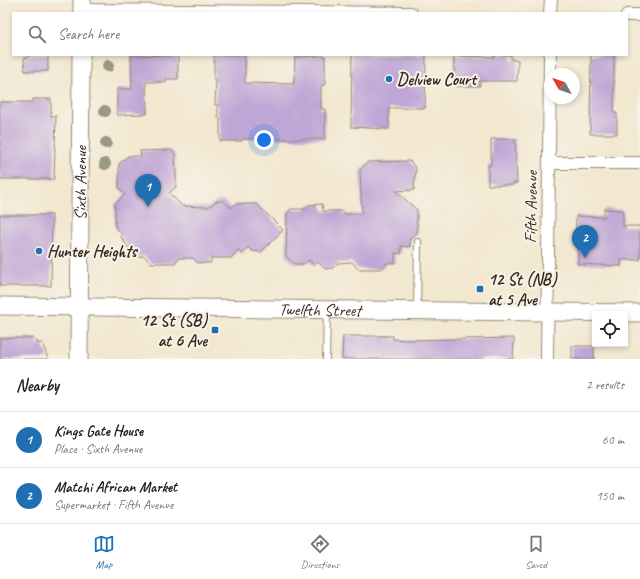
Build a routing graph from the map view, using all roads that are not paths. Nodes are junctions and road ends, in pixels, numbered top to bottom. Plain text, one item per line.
1 (551, 0) edge
2 (82, 8) edge
3 (345, 12) edge
4 (550, 12) edge
5 (628, 15) edge
6 (640, 15) edge
7 (81, 56) edge
8 (550, 56) edge
9 (549, 163) junction
10 (640, 164) edge
11 (418, 242) dead end
12 (0, 306) edge
13 (80, 307) junction
14 (328, 310) junction
15 (417, 311) junction
16 (547, 313) junction
17 (640, 313) edge
18 (80, 359) edge
19 (326, 359) edge
20 (547, 359) edge

1 - 4 street
2 - 3 street
5 - 6 street
7 - 13 street, Sixth Avenue
8 - 9 street, Fifth Avenue
9 - 10 street
9 - 16 street, Fifth Avenue
11 - 15 lane
12 - 13 street, Twelfth Street
13 - 14 street, Twelfth Street
13 - 18 street, Sixth Avenue
14 - 15 street, Twelfth Street
14 - 19 lane
15 - 16 street, Twelfth Street
16 - 17 street, Twelfth Street
16 - 20 street, Fifth Avenue

